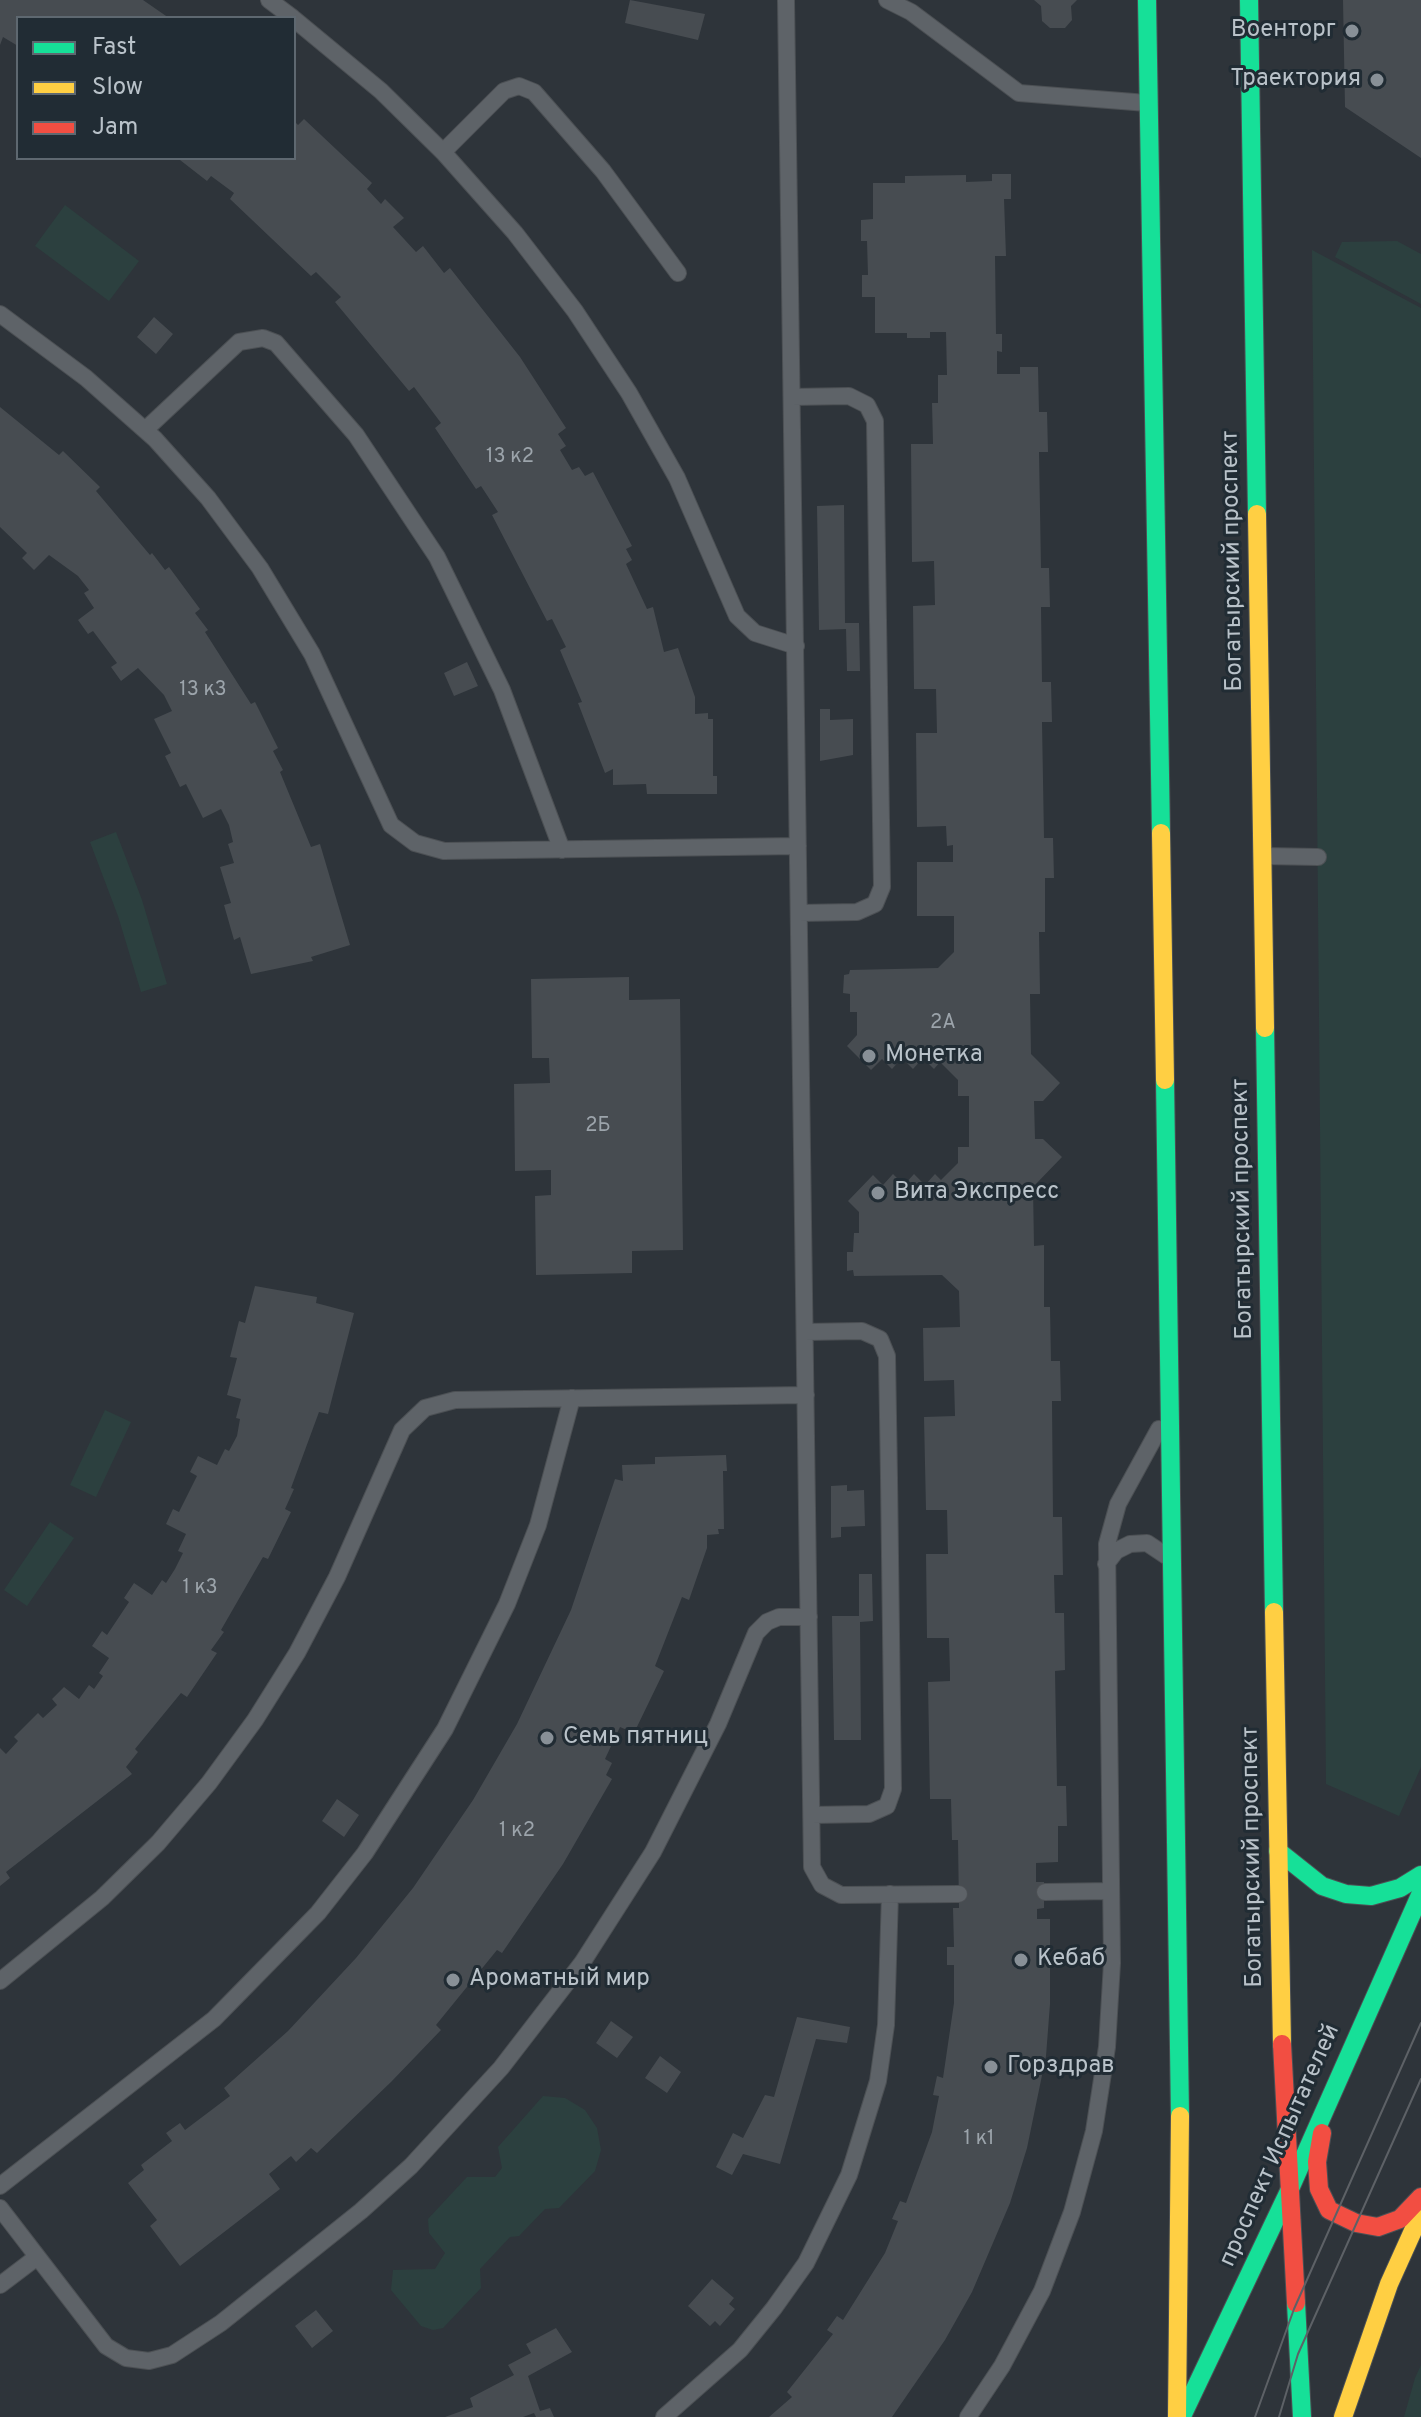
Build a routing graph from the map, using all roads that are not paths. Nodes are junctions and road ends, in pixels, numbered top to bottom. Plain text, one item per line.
1 (269, 0) edge
2 (786, 0) edge
3 (887, 0) edge
4 (1147, 0) edge
5 (1249, 0) edge
6 (291, 16) edge
7 (296, 20) edge
8 (1148, 103) junction
9 (443, 152) junction
10 (678, 273) dead end
11 (0, 314) edge
12 (792, 397) junction
13 (145, 430) junction
14 (796, 646) junction
15 (798, 846) junction
16 (562, 850) junction
17 (1262, 856) junction
18 (1318, 857) dead end
19 (799, 913) junction
20 (805, 1332) junction
21 (806, 1395) junction
22 (572, 1398) junction
23 (1170, 1409) junction
24 (1173, 1562) junction
25 (1106, 1564) junction
26 (809, 1617) junction
27 (812, 1815) junction
28 (1278, 1851) junction
29 (1421, 1875) edge
30 (1111, 1891) junction
31 (1045, 1892) dead end
32 (1421, 1893) edge
33 (890, 1894) junction
34 (959, 1894) dead end
35 (0, 1981) edge
36 (1325, 2111) junction
37 (0, 2186) edge
38 (1289, 2191) junction
39 (1421, 2197) edge
40 (0, 2208) edge
41 (1421, 2213) edge
42 (37, 2257) junction
43 (0, 2285) edge
44 (664, 2417) edge
45 (968, 2417) edge
46 (1179, 2417) edge
47 (1302, 2417) edge
48 (1343, 2417) edge

1 - 6 lane
2 - 12 lane
3 - 8 lane
4 - 8 main road
5 - 17 main road, Богатырский проспект
7 - 9 lane
8 - 23 main road
9 - 10 lane
9 - 14 lane
11 - 13 lane
12 - 14 lane
12 - 19 lane
13 - 16 lane
13 - 16 lane
14 - 15 lane
15 - 16 lane
15 - 19 lane
17 - 18 lane
17 - 28 main road, Богатырский проспект
19 - 20 lane
20 - 21 lane
20 - 27 lane
21 - 22 lane
21 - 26 lane
22 - 35 lane
22 - 37 lane
23 - 24 main road
23 - 25 lane
24 - 25 lane
24 - 46 main road
25 - 30 lane
26 - 27 lane
26 - 42 lane
27 - 33 lane
28 - 29 main road
28 - 38 main road, Богатырский проспект
30 - 31 lane
30 - 45 lane
32 - 36 main road, проспект Испытателей
33 - 34 lane
33 - 44 lane
36 - 38 main road, проспект Испытателей
36 - 39 main road
38 - 46 main road, проспект Испытателей
38 - 47 main road, Богатырский проспект
40 - 42 lane
41 - 48 main road
42 - 43 lane

